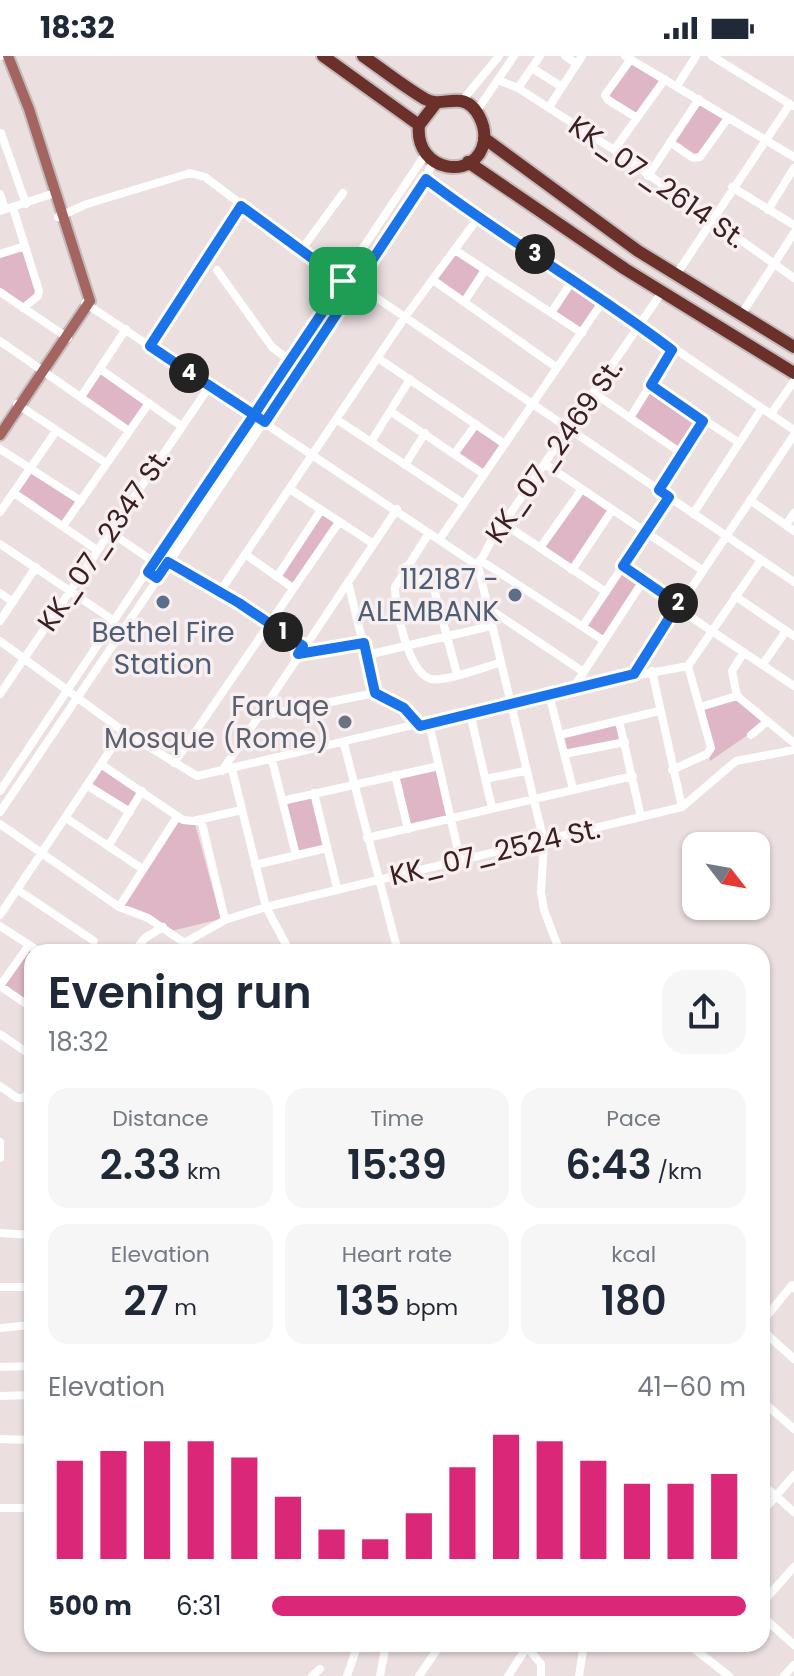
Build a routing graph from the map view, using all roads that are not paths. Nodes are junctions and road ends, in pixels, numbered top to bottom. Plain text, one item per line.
1 (3, 56) edge
2 (323, 56) edge
3 (363, 56) edge
4 (499, 56) edge
5 (514, 56) edge
6 (540, 56) edge
7 (565, 56) edge
8 (696, 56) edge
9 (712, 56) edge
10 (628, 58) edge
11 (580, 60) edge
12 (532, 68) junction
13 (665, 79) junction
14 (498, 80) junction
15 (677, 86) junction
16 (562, 87) junction
17 (518, 88) junction
18 (699, 99) junction
19 (462, 101) junction
20 (436, 103) junction
21 (792, 105) edge
22 (549, 107) junction
23 (476, 112) junction
24 (637, 118) junction
25 (728, 118) junction
26 (419, 125) junction
27 (1, 133) edge
28 (484, 138) junction
29 (764, 139) junction
30 (670, 142) junction
31 (614, 150) junction
32 (794, 157) edge
33 (429, 158) junction
34 (468, 162) junction
35 (794, 168) edge
36 (648, 176) junction
37 (426, 179) junction
38 (732, 187) junction
39 (343, 193) dead end
40 (0, 194) edge
41 (53, 194) junction
42 (26, 204) junction
43 (241, 206) junction
44 (6, 209) edge
45 (768, 210) junction
46 (60, 216) junction
47 (478, 218) junction
48 (711, 221) junction
49 (794, 225) edge
50 (794, 233) edge
51 (25, 246) junction
52 (302, 249) junction
53 (455, 250) junction
54 (0, 254) edge
55 (775, 265) junction
56 (217, 270) dead end
57 (485, 270) junction
58 (676, 275) junction
59 (574, 278) junction
60 (794, 278) edge
61 (433, 280) junction
62 (343, 281) junction
63 (355, 287) junction
64 (0, 292) edge
65 (662, 292) junction
66 (603, 301) junction
67 (464, 302) junction
68 (88, 304) junction
69 (23, 308) junction
70 (551, 313) junction
71 (741, 315) junction
72 (405, 317) junction
73 (640, 326) junction
74 (126, 329) junction
75 (582, 333) junction
76 (66, 336) junction
77 (791, 340) edge
78 (2, 345) edge
79 (150, 346) junction
80 (672, 350) junction
81 (378, 358) junction
82 (290, 361) junction
83 (556, 367) junction
84 (100, 369) junction
85 (42, 370) junction
86 (794, 373) edge
87 (410, 379) junction
88 (794, 381) edge
89 (651, 385) junction
90 (209, 387) junction
91 (594, 393) junction
92 (81, 397) junction
93 (149, 403) junction
94 (530, 404) junction
95 (18, 405) junction
96 (762, 408) junction
97 (390, 411) junction
98 (771, 414) junction
99 (254, 415) junction
100 (630, 418) junction
101 (336, 419) junction
102 (703, 421) junction
103 (265, 422) junction
104 (476, 424) junction
105 (0, 426) edge
106 (181, 426) junction
107 (569, 430) junction
108 (56, 431) junction
109 (129, 431) junction
110 (794, 432) edge
111 (425, 433) junction
112 (0, 435) edge
113 (371, 442) junction
114 (738, 442) junction
115 (503, 443) junction
116 (0, 449) edge
117 (455, 453) junction
118 (681, 453) junction
119 (314, 455) junction
120 (106, 463) junction
121 (545, 464) junction
122 (405, 465) junction
123 (31, 468) junction
124 (482, 473) junction
125 (582, 489) junction
126 (291, 490) junction
127 (659, 490) junction
128 (14, 493) junction
129 (669, 497) junction
130 (750, 500) junction
131 (81, 501) junction
132 (463, 503) junction
133 (397, 509) junction
134 (321, 510) junction
135 (612, 510) junction
136 (0, 512) edge
137 (794, 513) edge
138 (693, 514) junction
139 (339, 522) junction
140 (503, 523) junction
141 (63, 526) junction
142 (790, 528) edge
143 (110, 532) junction
144 (645, 532) junction
145 (429, 533) junction
146 (727, 535) junction
147 (439, 540) junction
148 (372, 543) junction
149 (0, 544) edge
150 (540, 548) junction
151 (97, 550) junction
152 (245, 554) junction
153 (761, 560) junction
154 (154, 562) junction
155 (168, 562) junction
156 (479, 563) junction
157 (623, 566) junction
158 (36, 567) junction
159 (405, 567) junction
160 (572, 570) junction
161 (702, 570) junction
162 (148, 572) junction
163 (277, 577) junction
164 (157, 578) junction
165 (643, 581) junction
166 (348, 582) junction
167 (794, 582) edge
168 (293, 588) junction
169 (71, 592) junction
170 (606, 592) junction
171 (0, 593) edge
172 (219, 593) junction
173 (735, 596) junction
174 (13, 602) junction
175 (677, 606) junction
176 (488, 608) junction
177 (113, 620) junction
178 (0, 621) edge
179 (270, 623) junction
180 (491, 626) junction
181 (583, 626) junction
182 (712, 631) junction
183 (790, 633) edge
184 (449, 635) junction
185 (603, 640) junction
186 (0, 641) edge
187 (364, 643) junction
188 (407, 644) junction
189 (300, 650) junction
190 (744, 652) junction
191 (367, 655) junction
192 (25, 658) junction
193 (499, 663) junction
194 (763, 664) junction
195 (688, 666) junction
196 (582, 671) junction
197 (652, 671) junction
198 (457, 674) junction
199 (634, 674) junction
200 (794, 686) edge
201 (574, 687) junction
202 (1, 690) edge
203 (375, 693) junction
204 (72, 694) junction
205 (549, 694) junction
206 (737, 696) junction
207 (511, 704) junction
208 (700, 707) junction
209 (659, 711) junction
210 (470, 713) junction
211 (256, 717) junction
212 (619, 721) junction
213 (768, 721) junction
214 (424, 724) junction
215 (123, 731) junction
216 (560, 735) junction
217 (751, 735) dead end
218 (625, 742) junction
219 (794, 743) edge
220 (344, 744) junction
221 (794, 750) edge
222 (564, 754) junction
223 (272, 760) junction
224 (174, 763) junction
225 (102, 765) junction
226 (439, 766) junction
227 (232, 769) junction
228 (672, 770) junction
229 (525, 771) junction
230 (222, 772) junction
231 (395, 775) junction
232 (633, 776) junction
233 (485, 779) junction
234 (355, 783) junction
235 (88, 786) junction
236 (573, 789) junction
237 (0, 791) edge
238 (142, 791) junction
239 (314, 793) junction
240 (531, 800) junction
241 (282, 801) junction
242 (682, 807) junction
243 (492, 808) junction
244 (242, 810) junction
245 (0, 812) edge
246 (130, 812) junction
247 (177, 817) junction
248 (641, 817) junction
249 (66, 818) junction
250 (201, 819) junction
251 (451, 819) junction
252 (0, 824) edge
253 (408, 829) junction
254 (367, 838) junction
255 (544, 842) junction
256 (109, 845) junction
257 (327, 848) junction
258 (42, 852) junction
259 (296, 855) junction
260 (460, 859) junction
261 (255, 865) junction
262 (141, 868) junction
263 (377, 879) junction
264 (337, 888) junction
265 (18, 890) junction
266 (119, 907) junction
267 (266, 907) junction
268 (0, 915) edge
269 (225, 920) junction
270 (0, 926) edge
271 (163, 927) junction
272 (94, 941) dead end
273 (186, 942) junction
274 (27, 944) edge
275 (140, 944) edge
276 (188, 944) edge
277 (286, 944) edge
278 (396, 944) edge
279 (557, 944) edge
280 (24, 952) edge
281 (0, 986) edge
282 (24, 1002) edge
283 (0, 1034) edge
284 (24, 1050) edge
285 (0, 1086) edge
286 (24, 1098) edge
287 (1, 1144) edge
288 (0, 1158) edge
289 (0, 1233) edge
290 (24, 1234) edge
291 (793, 1285) edge
292 (0, 1287) edge
293 (24, 1287) edge
294 (770, 1312) edge
295 (24, 1326) edge
296 (0, 1328) edge
297 (770, 1337) edge
298 (794, 1359) edge
299 (24, 1366) edge
300 (0, 1367) edge
301 (24, 1395) edge
302 (0, 1396) edge
303 (770, 1408) edge
304 (794, 1429) edge
305 (0, 1439) edge
306 (24, 1440) edge
307 (794, 1475) edge
308 (770, 1491) edge
309 (776, 1496) junction
310 (770, 1503) edge
311 (0, 1508) edge
312 (24, 1508) edge
313 (794, 1512) edge
314 (794, 1567) edge
315 (770, 1594) edge
316 (770, 1623) edge
317 (794, 1645) edge
318 (355, 1652) edge
319 (384, 1652) edge
320 (436, 1652) edge
321 (523, 1652) edge
322 (533, 1652) edge
323 (583, 1652) edge
324 (698, 1652) edge
325 (794, 1665) edge
326 (320, 1669) dead end
327 (424, 1674) edge
328 (312, 1676) edge
329 (347, 1676) edge
330 (380, 1676) edge
331 (508, 1676) edge
332 (541, 1676) edge
333 (579, 1676) edge
334 (728, 1676) edge
335 (784, 1676) edge

1 - 41 main road
2 - 26 highway
3 - 20 highway
4 - 19 street
5 - 14 street
6 - 12 street
7 - 11 street
8 - 15 street
9 - 21 street
10 - 13 street
10 - 24 street
11 - 16 street
12 - 16 street
12 - 17 street
13 - 15 street
13 - 24 street
14 - 17 street, KK_07_2614 St.
14 - 23 street
15 - 18 street
16 - 22 street
17 - 22 street, KK_07_2614 St.
18 - 25 street
18 - 30 street
19 - 20 highway
19 - 23 highway
20 - 26 highway
21 - 29 street
22 - 31 street, KK_07_2614 St.
23 - 28 highway
24 - 31 street
25 - 29 street
25 - 30 street
26 - 33 highway
27 - 42 street
28 - 34 highway
28 - 58 highway
29 - 32 street
29 - 38 street
30 - 36 street
31 - 36 street, KK_07_2614 St.
33 - 34 highway
33 - 37 street
33 - 62 street
34 - 65 highway
35 - 45 street
36 - 48 street, KK_07_2614 St.
37 - 47 street
37 - 63 street
38 - 45 street
38 - 48 street
39 - 52 street
40 - 44 street
41 - 42 street
41 - 46 main road
42 - 44 street
43 - 46 street
43 - 52 street
43 - 79 street
44 - 51 street
45 - 49 street
46 - 68 main road
47 - 53 street
47 - 59 street
48 - 55 street, KK_07_2614 St.
48 - 58 street
50 - 55 street
51 - 54 street
51 - 69 street
52 - 62 street
53 - 57 street
53 - 61 street
55 - 60 street, KK_07_2614 St.
55 - 71 street
56 - 82 street
57 - 67 street
57 - 70 street
58 - 71 highway
59 - 66 street
59 - 70 street
61 - 67 street
61 - 72 street
62 - 82 street
63 - 72 street
63 - 103 street
64 - 69 street
65 - 73 street, KK_07_2469 St.
65 - 86 highway
66 - 73 street
66 - 75 street
67 - 83 street
68 - 74 street
68 - 76 main road
69 - 76 street
70 - 75 street
71 - 77 highway
72 - 81 street
72 - 94 street
73 - 80 street
73 - 91 street, KK_07_2469 St.
74 - 79 street
74 - 84 street
75 - 83 street
76 - 85 main road
78 - 85 street
79 - 90 street
80 - 89 street
80 - 96 street
81 - 87 street
81 - 101 street
82 - 99 street
83 - 94 street
84 - 92 street
84 - 93 street
85 - 92 street
85 - 95 main road
87 - 97 street
87 - 104 street
88 - 98 street
89 - 100 street
89 - 102 street
90 - 99 street
90 - 106 street, KK_07_2347 St.
91 - 100 street
91 - 107 street, KK_07_2469 St.
92 - 109 street
93 - 106 street
93 - 109 street
94 - 107 street
94 - 115 street
95 - 105 main road
95 - 108 street
95 - 112 main road
96 - 98 street
96 - 114 street
97 - 111 street
97 - 113 street
98 - 110 street
99 - 103 street
99 - 154 street
100 - 118 street
101 - 113 street
101 - 119 street
102 - 114 street
102 - 118 street
103 - 119 street
103 - 155 street
104 - 115 street
104 - 117 street
106 - 143 street, KK_07_2347 St.
107 - 121 street, KK_07_2469 St.
107 - 127 street
108 - 120 street
108 - 123 street
109 - 120 street
110 - 130 street
111 - 117 street
111 - 122 street
113 - 122 street
114 - 138 street
115 - 124 street
116 - 123 street
117 - 124 street
118 - 127 street
119 - 126 street
119 - 133 street
120 - 131 street
121 - 125 street
121 - 140 street, KK_07_2469 St.
122 - 132 street
123 - 128 street
123 - 131 street
124 - 132 street
125 - 135 street
125 - 150 street
126 - 134 street
126 - 152 street
127 - 129 street
128 - 136 street
128 - 141 street
129 - 138 street
129 - 144 street
130 - 142 street
130 - 146 street
131 - 141 street
132 - 147 street
133 - 145 street
133 - 148 street
134 - 139 street
134 - 163 street
135 - 144 street
135 - 160 street
137 - 142 street
138 - 146 street
139 - 148 street
139 - 168 street
140 - 150 street
140 - 156 street, KK_07_2469 St.
141 - 151 street
143 - 151 street, KK_07_2347 St.
143 - 154 street
144 - 157 street
144 - 161 street
145 - 147 street
145 - 159 street
146 - 153 street
146 - 161 street
147 - 156 street
148 - 166 street
149 - 158 street
150 - 160 street
151 - 169 street, KK_07_2347 St.
152 - 163 street
152 - 172 street
153 - 167 street
153 - 173 street
154 - 162 street
155 - 164 street
155 - 172 street
156 - 176 street, KK_07_2469 St.
156 - 181 street
157 - 165 street
157 - 170 street
158 - 169 street
158 - 174 street
159 - 184 street
159 - 188 street
160 - 170 street
161 - 175 street
162 - 164 street
162 - 177 street
163 - 168 street
164 - 204 street
165 - 175 street
165 - 185 street
166 - 187 street
166 - 189 street
168 - 179 street
169 - 177 street
169 - 192 street, KK_07_2347 St.
170 - 181 street
171 - 174 street
172 - 179 street
173 - 182 street
173 - 183 street
174 - 178 street
175 - 182 street
175 - 199 street
176 - 180 street, KK_07_2469 St.
176 - 196 street
177 - 204 street
179 - 189 street
179 - 224 street
180 - 184 street
180 - 193 street, KK_07_2469 St.
181 - 185 street
182 - 190 street
182 - 195 street
183 - 194 street
184 - 188 street
184 - 198 street
185 - 196 street
186 - 192 street
187 - 189 street
187 - 191 street
188 - 191 street
188 - 198 street
189 - 211 street
190 - 194 street
190 - 206 street
191 - 203 street
192 - 202 street, KK_07_2347 St.
192 - 204 street
193 - 198 street
193 - 207 street, KK_07_2469 St.
194 - 200 street
195 - 197 street
195 - 208 street
196 - 201 street
197 - 199 street
197 - 209 street
199 - 201 street
201 - 205 street
203 - 211 street
203 - 214 street
204 - 215 street
204 - 237 street
204 - 245 street
205 - 207 street
205 - 216 street
206 - 208 street
206 - 213 street
207 - 210 street
207 - 229 street, KK_07_2469 St.
208 - 228 street
209 - 212 street
209 - 228 street
210 - 214 street
210 - 233 street
211 - 230 street
212 - 216 street
212 - 218 street
213 - 217 street
213 - 219 street
214 - 220 street
214 - 226 street
215 - 224 street
215 - 225 street
216 - 222 street
218 - 222 street
218 - 232 street
220 - 223 street
220 - 234 street
221 - 242 street, KK_07_2524 St.
222 - 236 street
223 - 227 street
223 - 241 street
224 - 230 street
225 - 235 street
225 - 238 street
226 - 231 street
226 - 251 street
227 - 230 street
227 - 244 street
228 - 242 street
229 - 233 street
229 - 240 street, KK_07_2469 St.
231 - 234 street
231 - 253 street
232 - 236 street
232 - 248 street
233 - 243 street
234 - 239 street
234 - 254 street
235 - 246 street
235 - 249 street
236 - 240 street
238 - 246 street
238 - 247 street
239 - 241 street
239 - 257 street
240 - 243 street
240 - 255 street, KK_07_2469 St.
241 - 259 street
242 - 248 street, KK_07_2524 St.
243 - 251 street
244 - 250 street
244 - 261 street
246 - 256 street
247 - 250 street
247 - 262 street
248 - 255 street, KK_07_2524 St.
249 - 256 street
249 - 258 street
250 - 269 street
251 - 253 street
251 - 260 street
252 - 258 street
253 - 254 street
254 - 263 street
255 - 260 street, KK_07_2524 St.
255 - 279 street, KK_07_2469 St.
256 - 262 street
257 - 259 street
257 - 264 street
258 - 265 street
258 - 266 street
259 - 261 street
260 - 263 street, KK_07_2524 St.
261 - 267 street
262 - 266 street
263 - 264 street, KK_07_2524 St.
263 - 278 street
264 - 267 street, KK_07_2524 St.
265 - 268 street
265 - 272 street
266 - 271 street
267 - 269 street, KK_07_2524 St.
267 - 277 street
269 - 273 street, KK_07_2524 St.
270 - 274 street
271 - 273 street
271 - 275 street
273 - 276 street
280 - 281 street
281 - 282 street
283 - 284 street
285 - 286 street
287 - 288 street
289 - 290 street
291 - 294 street
292 - 293 street
295 - 296 street
297 - 298 street
299 - 300 street
301 - 302 street
303 - 304 street
305 - 306 street
307 - 309 street
308 - 309 street
309 - 310 street
309 - 313 street
311 - 312 street
314 - 315 street
316 - 317 street
318 - 329 street
319 - 330 street
320 - 327 street
321 - 331 street
322 - 332 street
323 - 333 street
324 - 334 street
325 - 335 street
326 - 328 street

